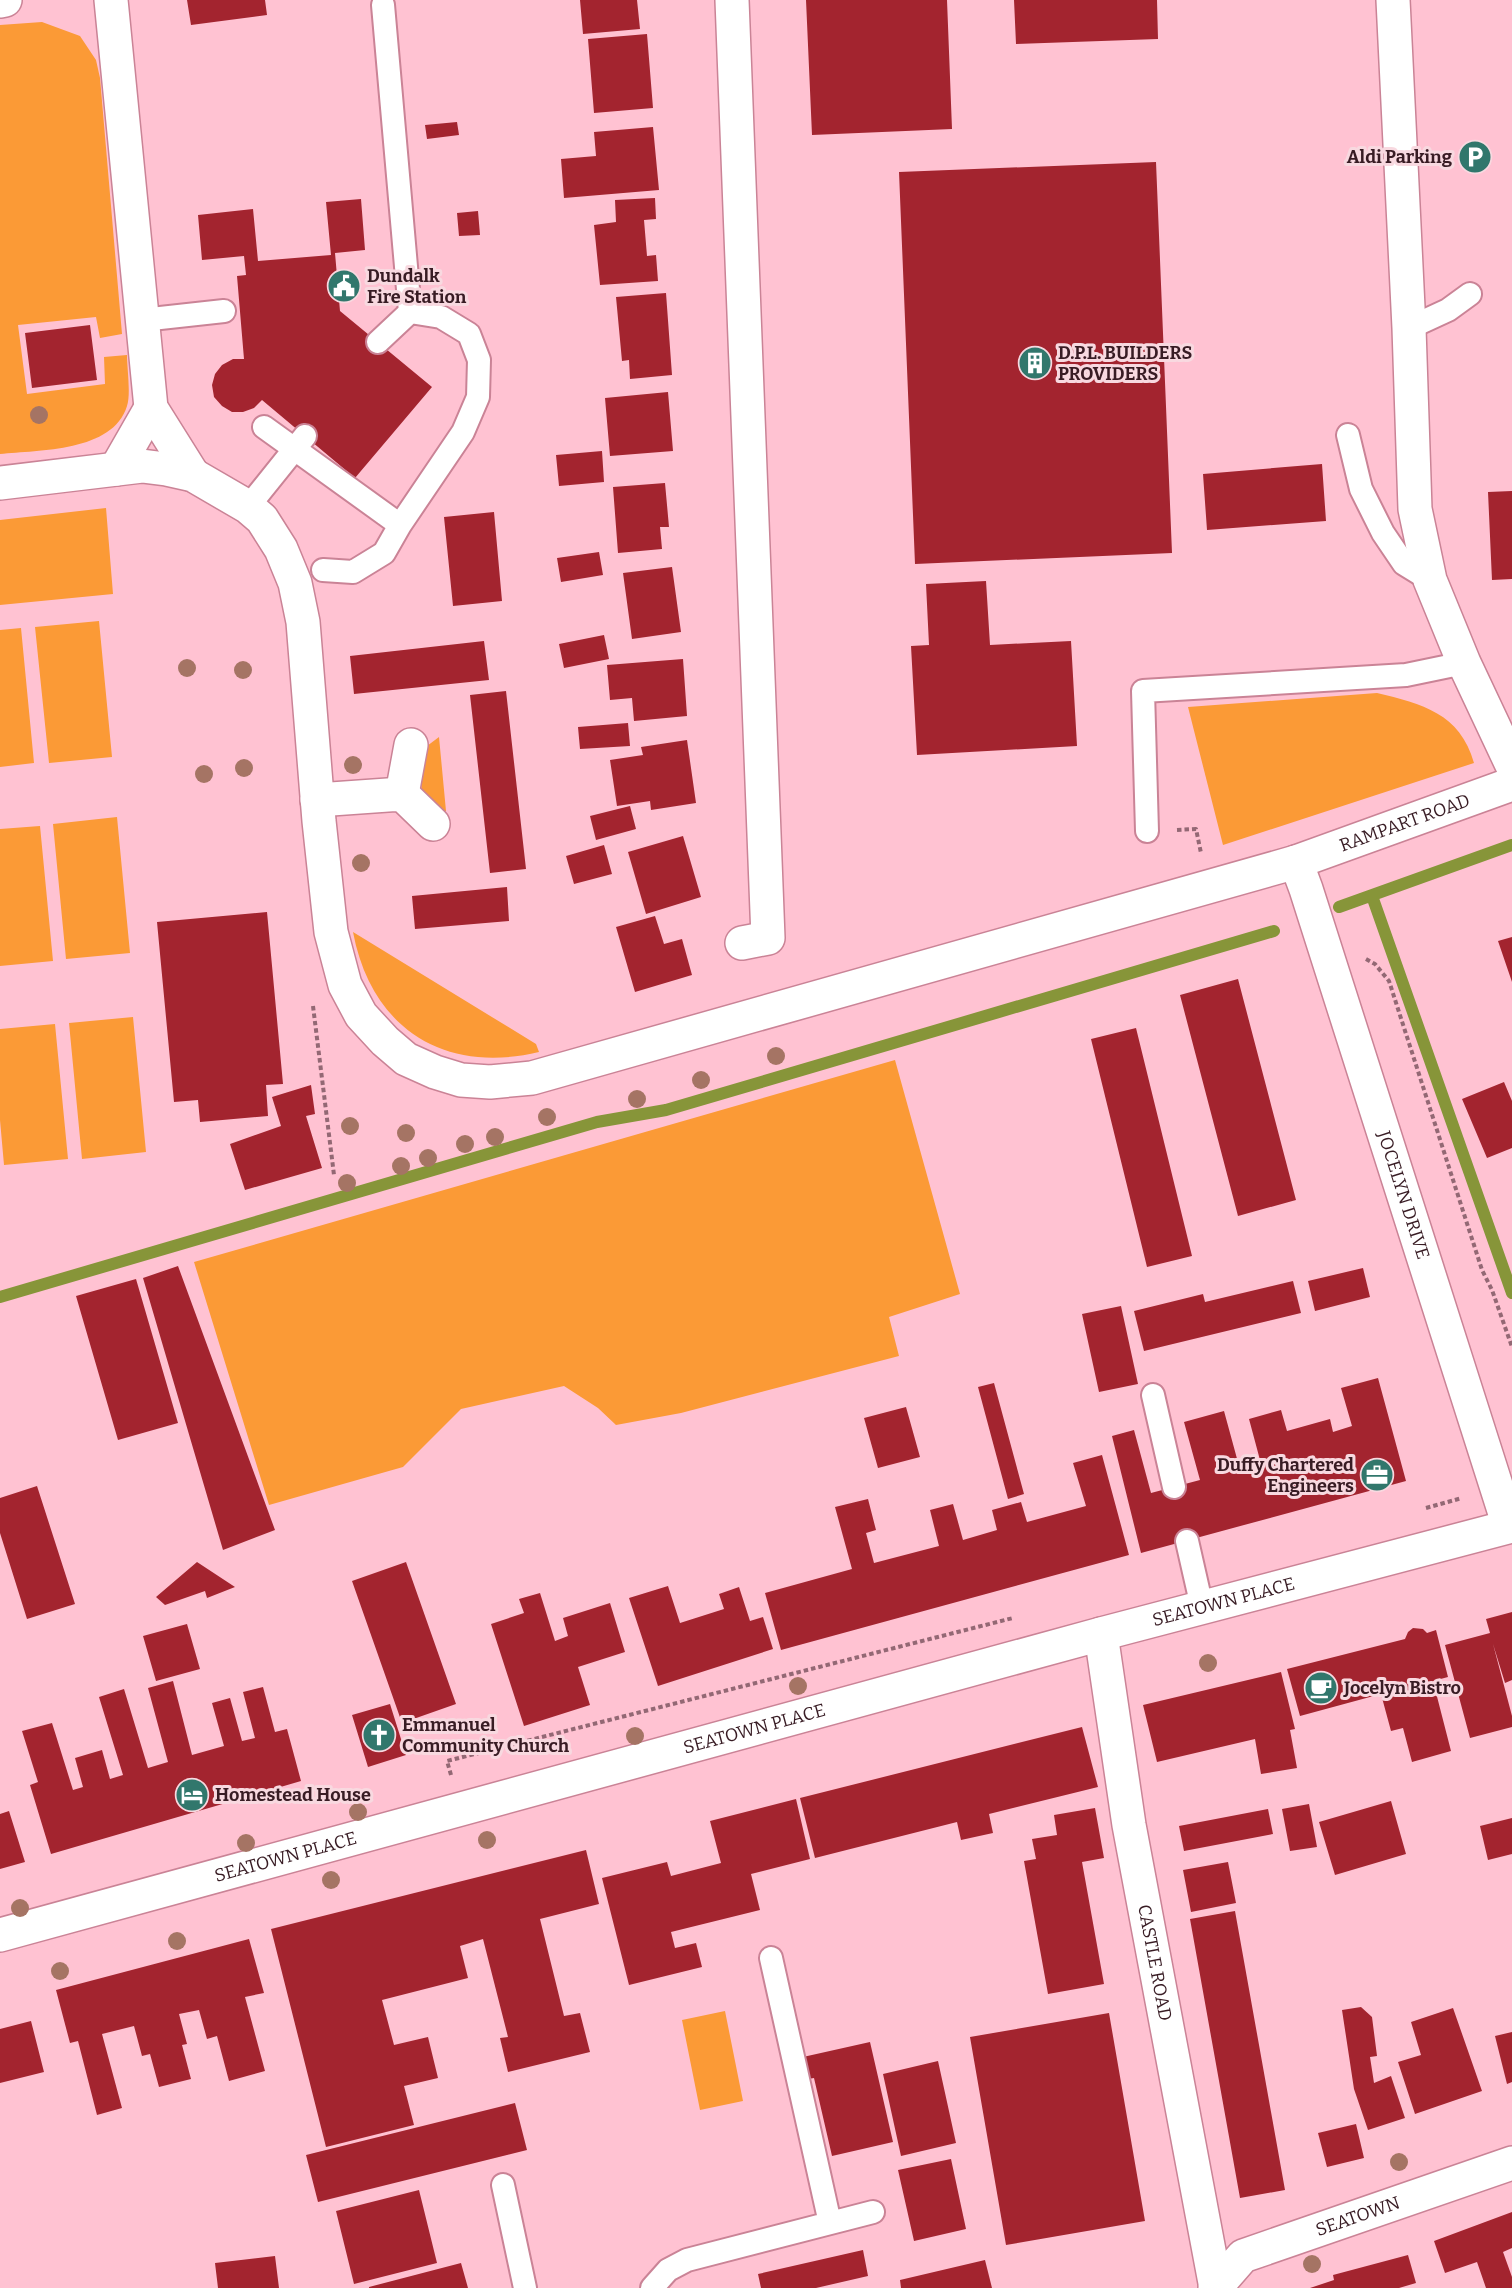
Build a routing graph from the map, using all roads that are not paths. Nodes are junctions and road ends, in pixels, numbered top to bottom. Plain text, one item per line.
1 (5, 0) edge
2 (111, 0) edge
3 (732, 0) edge
4 (1393, 0) edge
5 (0, 1) edge
6 (383, 5) dead end
7 (1470, 294) dead end
8 (224, 310) dead end
9 (410, 312) junction
10 (142, 320) junction
11 (1409, 328) junction
12 (378, 342) dead end
13 (151, 408) junction
14 (264, 427) dead end
15 (1348, 435) dead end
16 (300, 443) junction
17 (116, 469) junction
18 (193, 475) junction
19 (0, 483) edge
20 (248, 507) junction
21 (400, 525) junction
22 (322, 570) dead end
23 (1430, 580) junction
24 (1464, 663) junction
25 (411, 746) dead end
26 (1512, 765) edge
27 (1512, 784) edge
28 (402, 794) junction
29 (317, 800) junction
30 (433, 824) dead end
31 (1147, 831) road end
32 (1296, 862) junction
33 (742, 943) dead end
34 (1153, 1395) dead end
35 (1174, 1487) dead end
36 (1510, 1526) edge
37 (1187, 1541) dead end
38 (1202, 1607) junction
39 (1101, 1635) junction
40 (0, 1935) edge
41 (771, 1959) dead end
42 (1512, 2163) edge
43 (503, 2185) dead end
44 (873, 2212) dead end
45 (830, 2223) junction
46 (525, 2288) edge
47 (652, 2288) edge
48 (1215, 2288) edge

1 - 5 street
2 - 10 street
3 - 33 street
4 - 11 street
6 - 9 lane
7 - 11 lane
8 - 10 lane
9 - 12 lane
9 - 21 lane
10 - 13 street
11 - 23 street
13 - 17 street
13 - 18 street
14 - 16 lane
15 - 23 lane
16 - 20 lane
16 - 21 lane
17 - 18 street
17 - 19 street
18 - 20 street, RAMPART ROAD
20 - 29 street, RAMPART ROAD
21 - 22 lane
23 - 24 street
24 - 26 street
24 - 31 lane
25 - 28 street
27 - 32 street, RAMPART ROAD
28 - 29 street
28 - 30 street
29 - 32 street, RAMPART ROAD
32 - 36 street, JOCELYN DRIVE
34 - 35 lane
36 - 38 street, SEATOWN PLACE
37 - 38 lane
38 - 39 street, SEATOWN PLACE
39 - 40 street, SEATOWN PLACE
39 - 48 street, CASTLE ROAD
41 - 45 lane
42 - 48 street, SEATOWN
43 - 46 lane
44 - 45 lane
45 - 47 lane

